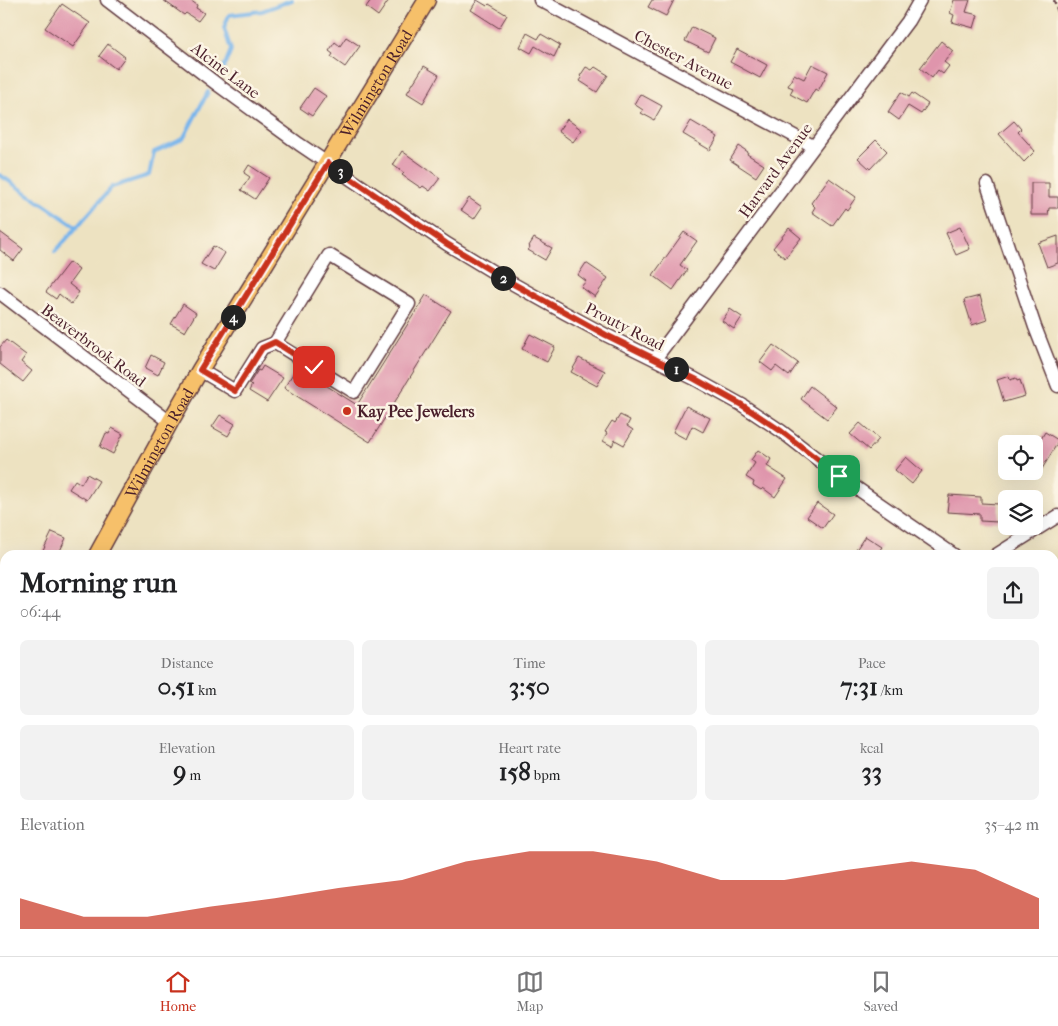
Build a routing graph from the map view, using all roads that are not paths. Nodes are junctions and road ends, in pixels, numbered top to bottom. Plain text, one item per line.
1 (107, 0) edge
2 (427, 0) edge
3 (540, 0) edge
4 (920, 0) edge
5 (813, 146) junction
6 (328, 163) junction
7 (988, 184) dead end
8 (0, 294) edge
9 (275, 342) junction
10 (656, 359) junction
11 (200, 370) junction
12 (1058, 386) edge
13 (170, 422) junction
14 (1058, 516) edge
15 (100, 550) edge
16 (947, 550) edge
17 (1004, 550) edge

1 - 6 street, Alcine Lane
2 - 6 main road, Wilmington Road
3 - 5 street, Chester Avenue
4 - 5 street, Harvard Avenue
5 - 10 street, Harvard Avenue
6 - 10 street, Prouty Road
6 - 11 main road, Wilmington Road
7 - 12 street
8 - 13 street, Beaverbrook Road
9 - 9 street
9 - 11 street
10 - 16 street, Prouty Road
11 - 13 main road, Wilmington Road
13 - 15 main road, Wilmington Road
14 - 17 street

